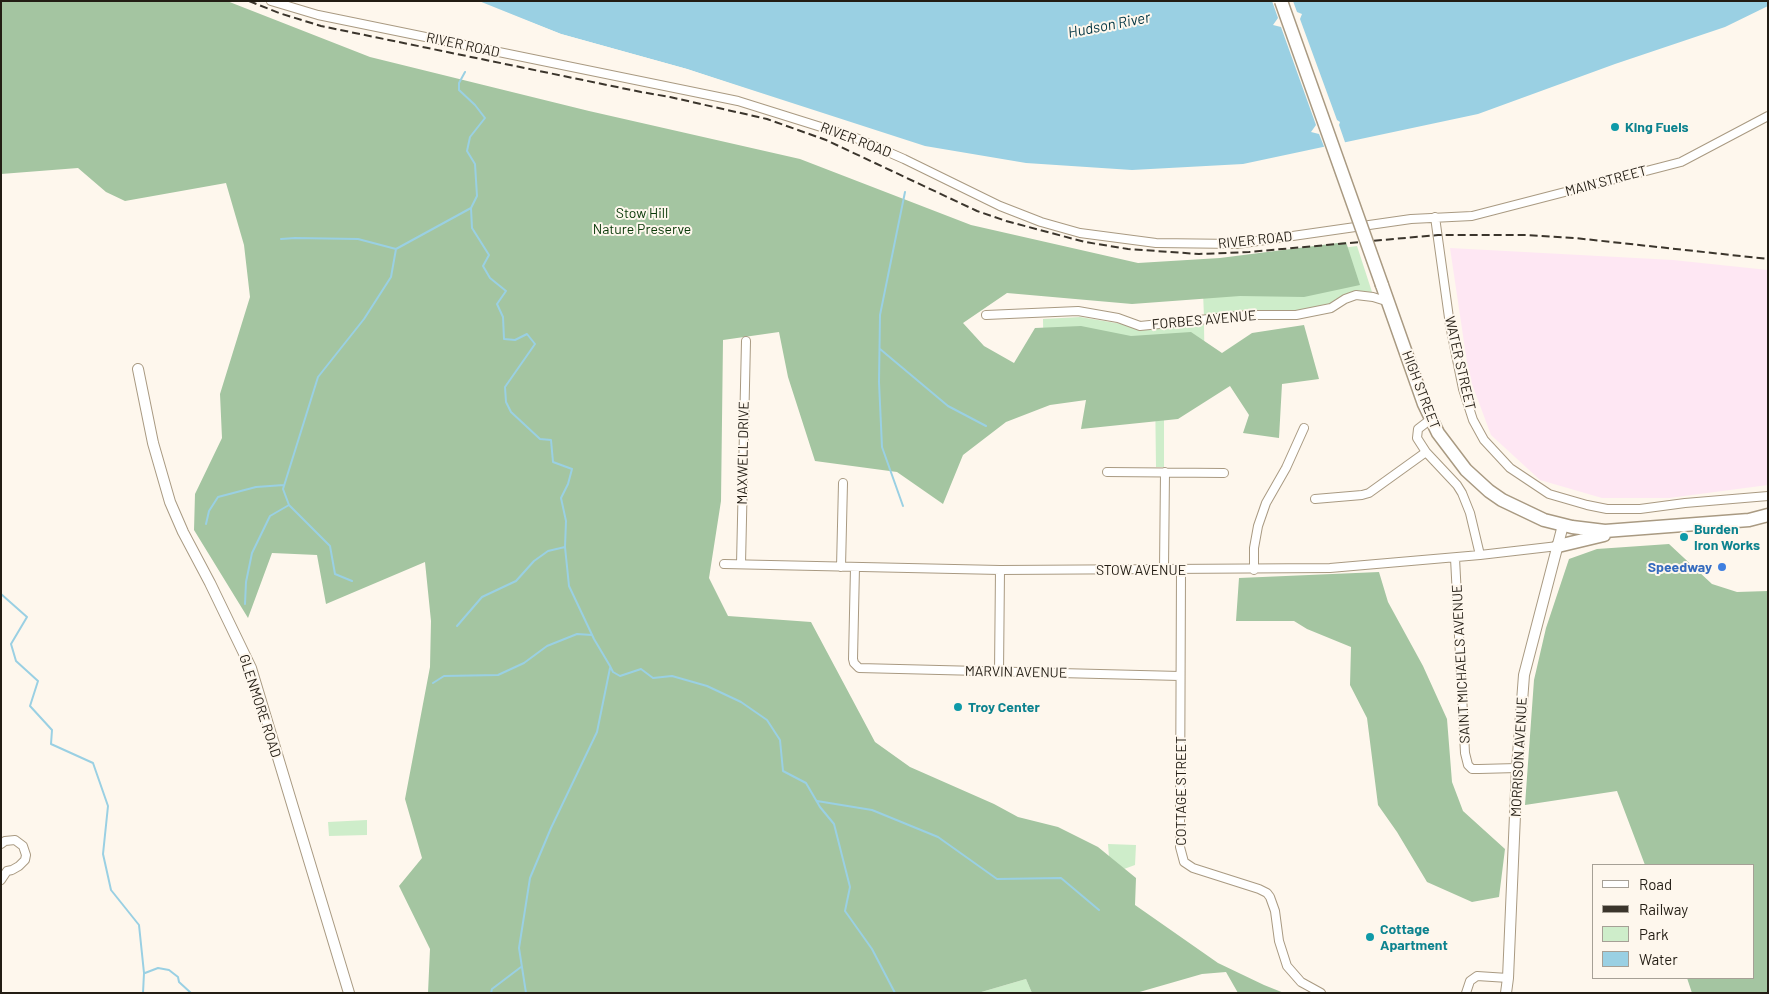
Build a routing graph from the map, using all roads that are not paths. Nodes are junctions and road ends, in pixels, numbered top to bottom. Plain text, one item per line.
1 (271, 1) edge
2 (1281, 1) edge
3 (1768, 116) edge
4 (1435, 217) junction
5 (1389, 302) junction
6 (986, 315) dead end
7 (746, 341) dead end
8 (138, 369) dead end
9 (1431, 419) junction
10 (1304, 428) dead end
11 (1426, 452) junction
12 (1106, 472) dead end
13 (1164, 472) junction
14 (1224, 473) dead end
15 (843, 483) dead end
16 (1768, 496) edge
17 (1315, 499) dead end
18 (1768, 515) edge
19 (1749, 520) junction
20 (1768, 523) edge
21 (1562, 525) junction
22 (1620, 531) junction
23 (1558, 546) junction
24 (1480, 555) junction
25 (1455, 558) junction
26 (724, 564) dead end
27 (741, 564) junction
28 (841, 567) junction
29 (854, 567) junction
30 (1164, 569) junction
31 (1000, 570) junction
32 (1181, 570) junction
33 (1254, 570) junction
34 (999, 672) junction
35 (1180, 676) junction
36 (1517, 768) junction
37 (1, 844) edge
38 (4, 868) edge
39 (1, 880) edge
40 (1508, 978) junction
41 (349, 993) edge
42 (1321, 993) edge
43 (1466, 993) edge
44 (1506, 993) edge

1 - 4 street, RIVER ROAD
2 - 5 main road, HIGH STREET, bridge
3 - 4 street, MAIN STREET
4 - 16 street, WATER STREET
5 - 6 street, FORBES AVENUE
5 - 9 main road, HIGH STREET
7 - 27 street, MAXWELL DRIVE
8 - 41 street, GLENMORE ROAD
9 - 11 street
9 - 21 main road, HIGH STREET
10 - 33 street
11 - 17 street
11 - 24 street
12 - 13 street
13 - 14 street
13 - 30 street
15 - 28 street
18 - 19 main road, HIGH STREET
19 - 20 main road
19 - 22 main road, HIGH STREET
21 - 22 main road, HIGH STREET
21 - 23 street, MORRISON AVENUE
22 - 23 main road
23 - 24 street, STOW AVENUE
23 - 36 street, MORRISON AVENUE
24 - 25 street, STOW AVENUE
25 - 33 street, STOW AVENUE
25 - 36 street, SAINT MICHAELS AVENUE
26 - 27 street, STOW AVENUE
27 - 28 street, STOW AVENUE
28 - 29 street, STOW AVENUE
29 - 31 street, STOW AVENUE
29 - 34 street, MARVIN AVENUE
30 - 31 street, STOW AVENUE
30 - 32 street, STOW AVENUE
31 - 34 street
32 - 33 street, STOW AVENUE
32 - 35 street, COTTAGE STREET
34 - 35 street, MARVIN AVENUE
35 - 42 street, COTTAGE STREET
36 - 40 street, MORRISON AVENUE
37 - 38 street
38 - 39 street
40 - 43 street
40 - 44 street, MORRISON AVENUE

